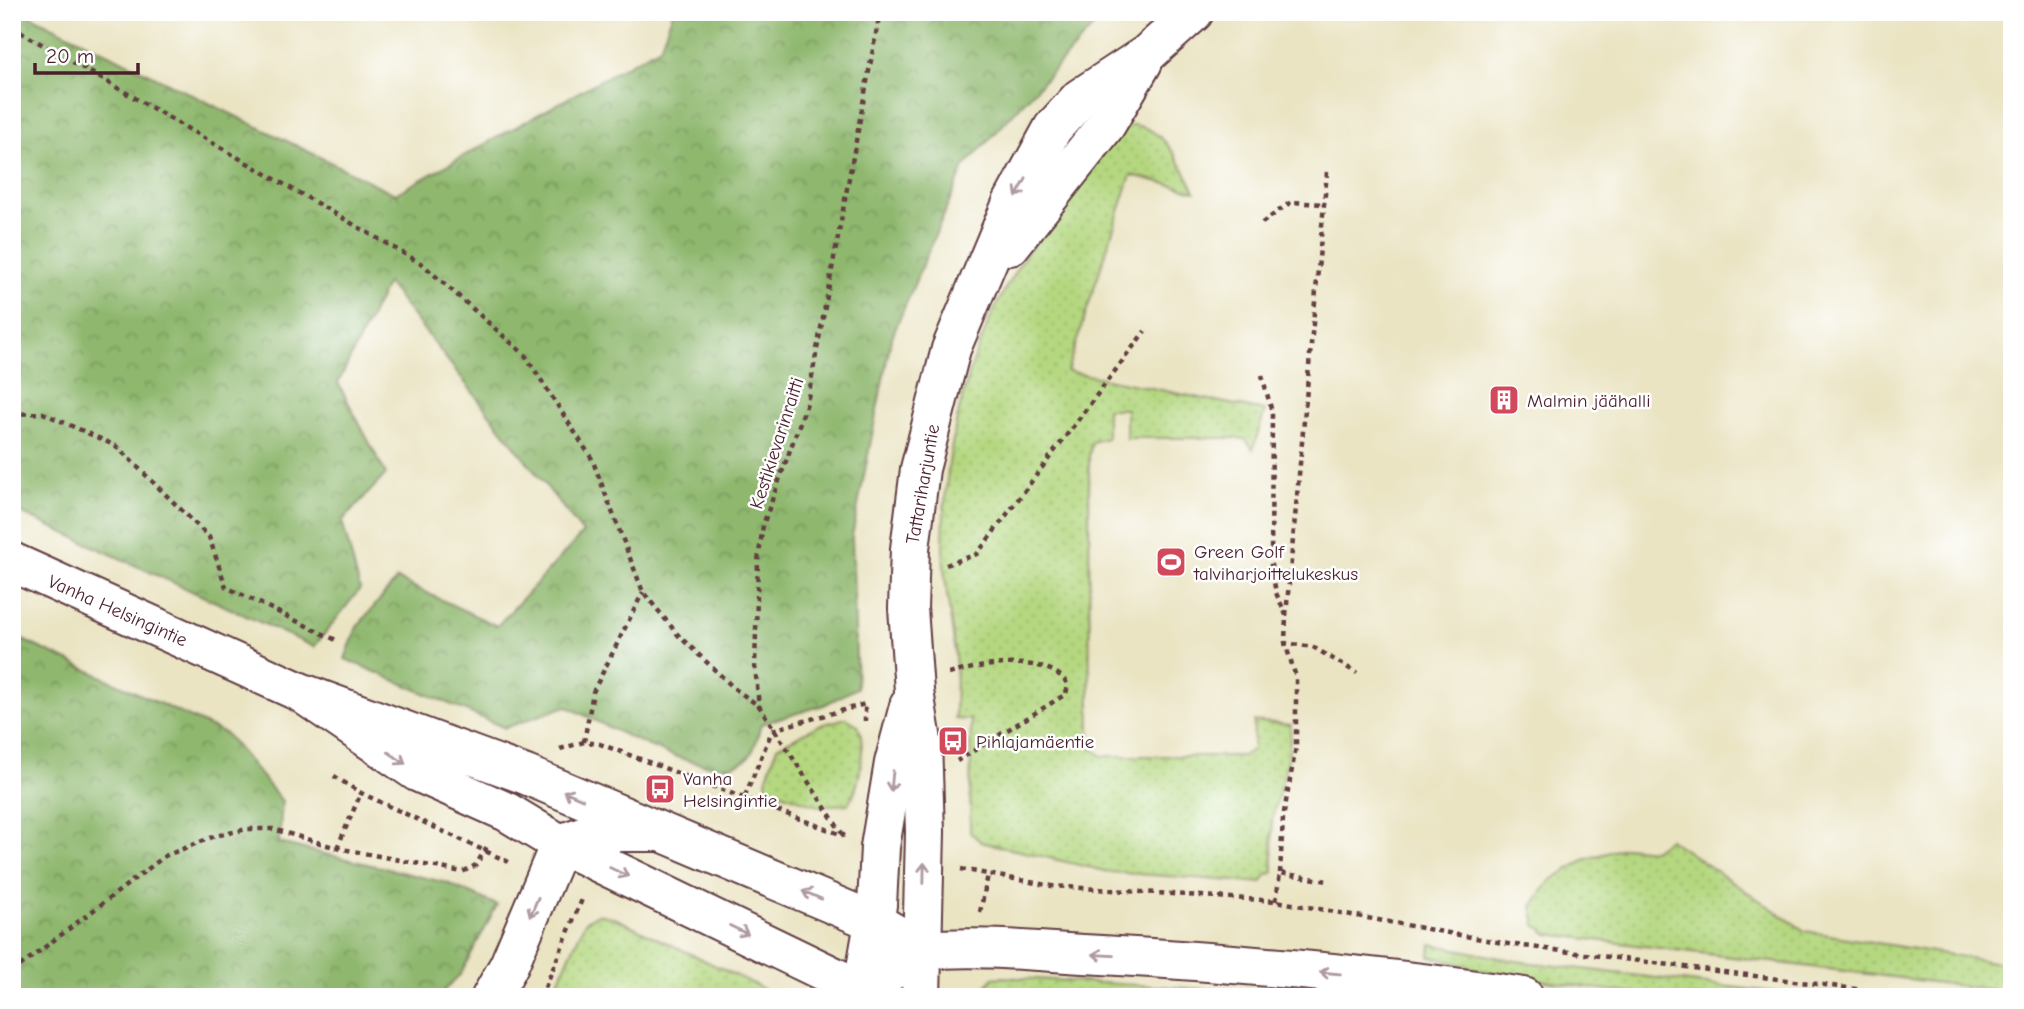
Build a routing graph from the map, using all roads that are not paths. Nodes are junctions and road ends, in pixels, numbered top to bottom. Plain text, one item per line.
1 (1194, 12) edge
2 (12, 562) edge
3 (931, 690) junction
4 (300, 692) junction
5 (658, 832) junction
6 (560, 844) junction
7 (874, 922) junction
8 (923, 950) junction
9 (862, 993) edge
10 (491, 997) edge
11 (921, 997) edge
12 (1524, 997) edge

1 - 3 main road, Tattariharjuntie
2 - 4 main road, Vanha Helsingintie
3 -> 7 main road, Tattariharjuntie
8 -> 3 main road, Tattariharjuntie
5 -> 4 main road, Vanha Helsingintie
4 -> 6 main road, Vanha Helsingintie
5 - 6 main road
7 -> 5 main road, Vanha Helsingintie
6 -> 9 main road, Vanha Helsingintie
6 -> 10 main road
7 - 8 main road, Vanha Helsingintie
7 - 9 main road
8 - 9 main road
8 - 11 main road
12 -> 8 main road

